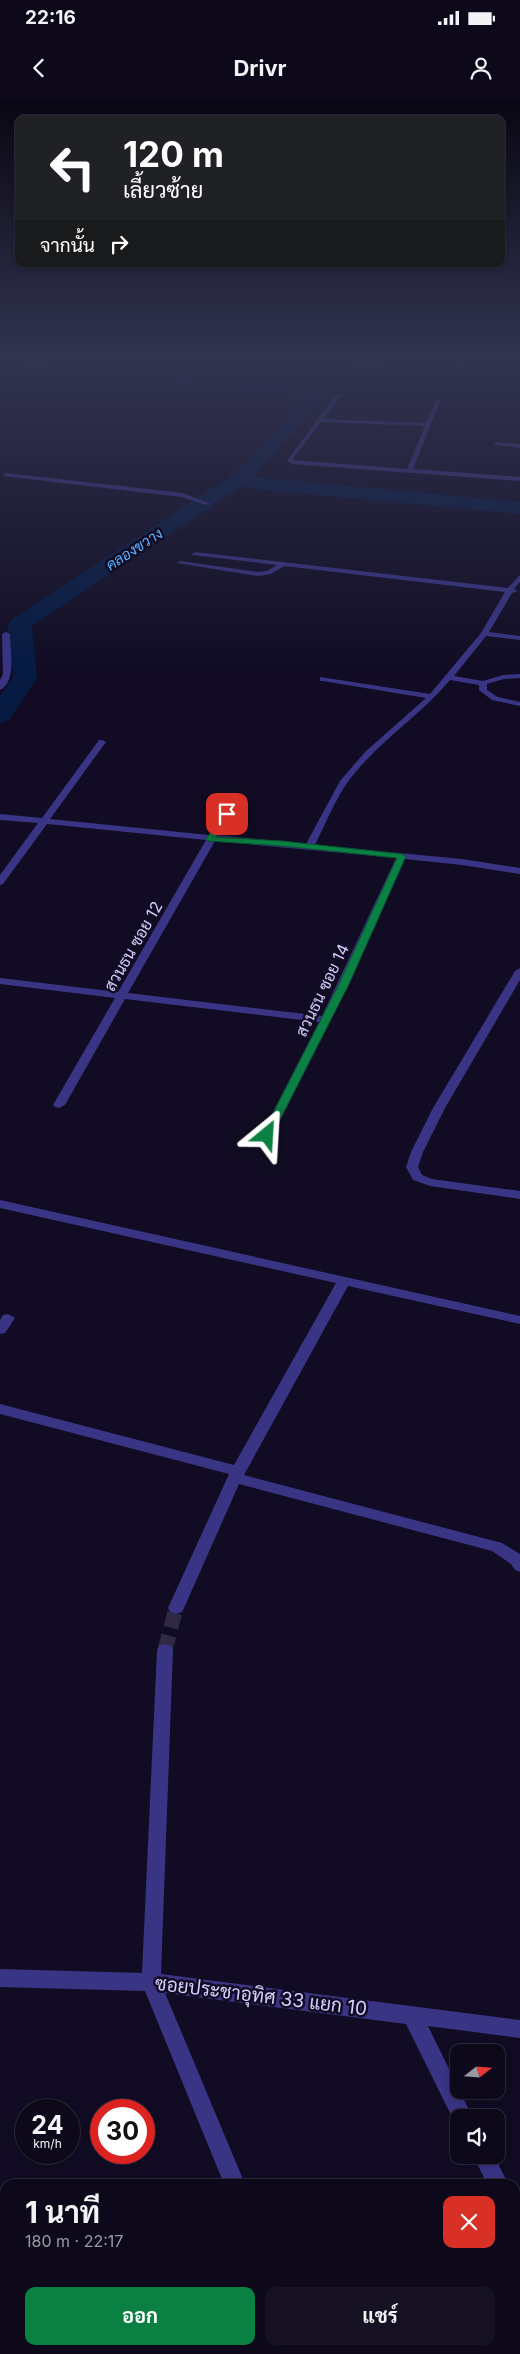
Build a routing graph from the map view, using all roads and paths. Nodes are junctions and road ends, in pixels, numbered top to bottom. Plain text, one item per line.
1 (289, 460) edge
2 (414, 460) edge
3 (409, 472) junction
4 (5, 475) dead end
5 (520, 479) edge
6 (205, 503) dead end
7 (195, 554) dead end
8 (180, 563) dead end
9 (282, 565) junction
10 (520, 578) edge
11 (509, 590) junction
12 (520, 591) edge
13 (6, 634) dead end
14 (484, 634) junction
15 (520, 638) edge
16 (520, 676) edge
17 (448, 677) junction
18 (323, 679) dead end
19 (483, 683) junction
20 (0, 688) edge
21 (432, 696) junction
22 (520, 704) edge
23 (102, 742) dead end
24 (235, 802) dead end
25 (0, 817) edge
26 (43, 821) junction
27 (211, 839) junction
28 (309, 847) junction
29 (402, 856) junction
30 (520, 872) edge
31 (0, 882) edge
32 (520, 971) edge
33 (0, 981) edge
34 (121, 997) junction
35 (326, 1020) junction
36 (59, 1105) dead end
37 (267, 1135) dead end
38 (520, 1195) edge
39 (0, 1204) edge
40 (344, 1281) junction
41 (8, 1318) dead end
42 (520, 1320) edge
43 (0, 1330) edge
44 (0, 1409) edge
45 (237, 1475) junction
46 (520, 1566) edge
47 (176, 1608) tunnel mouth
48 (165, 1650) tunnel mouth
49 (0, 1978) edge
50 (150, 1982) junction
51 (412, 2016) junction
52 (520, 2029) edge
53 (458, 2109) edge
54 (488, 2164) edge
55 (233, 2179) edge
56 (495, 2179) edge

1 - 3 street
2 - 3 street
3 - 5 street
4 - 6 street
7 - 9 street
8 - 9 street
9 - 11 street
10 - 11 street
11 - 12 street
11 - 14 street
13 - 20 street
14 - 15 street
14 - 17 street
16 - 19 street
17 - 19 street
17 - 21 street
18 - 21 street
19 - 22 street
21 - 28 street
23 - 26 street
24 - 27 street, สวนธน ซอย 12
25 - 26 street
26 - 27 street
26 - 31 street
27 - 28 street
27 - 34 street, สวนธน ซอย 12
28 - 29 street
29 - 30 street
29 - 35 street, สวนธน ซอย 14
32 - 38 street
33 - 34 street
34 - 35 street
34 - 36 street, สวนธน ซอย 12
35 - 37 street, สวนธน ซอย 14
39 - 40 street
40 - 42 street
40 - 45 street
41 - 43 street
44 - 45 street
45 - 46 street
45 - 47 street
48 - 50 street
49 - 50 street, ซอยประชาอุทิศ 33 แยก 10
50 - 51 street, ซอยประชาอุทิศ 33 แยก 10
50 - 55 street
51 - 52 street, ซอยประชาอุทิศ 33 แยก 10
51 - 53 street
54 - 56 street

